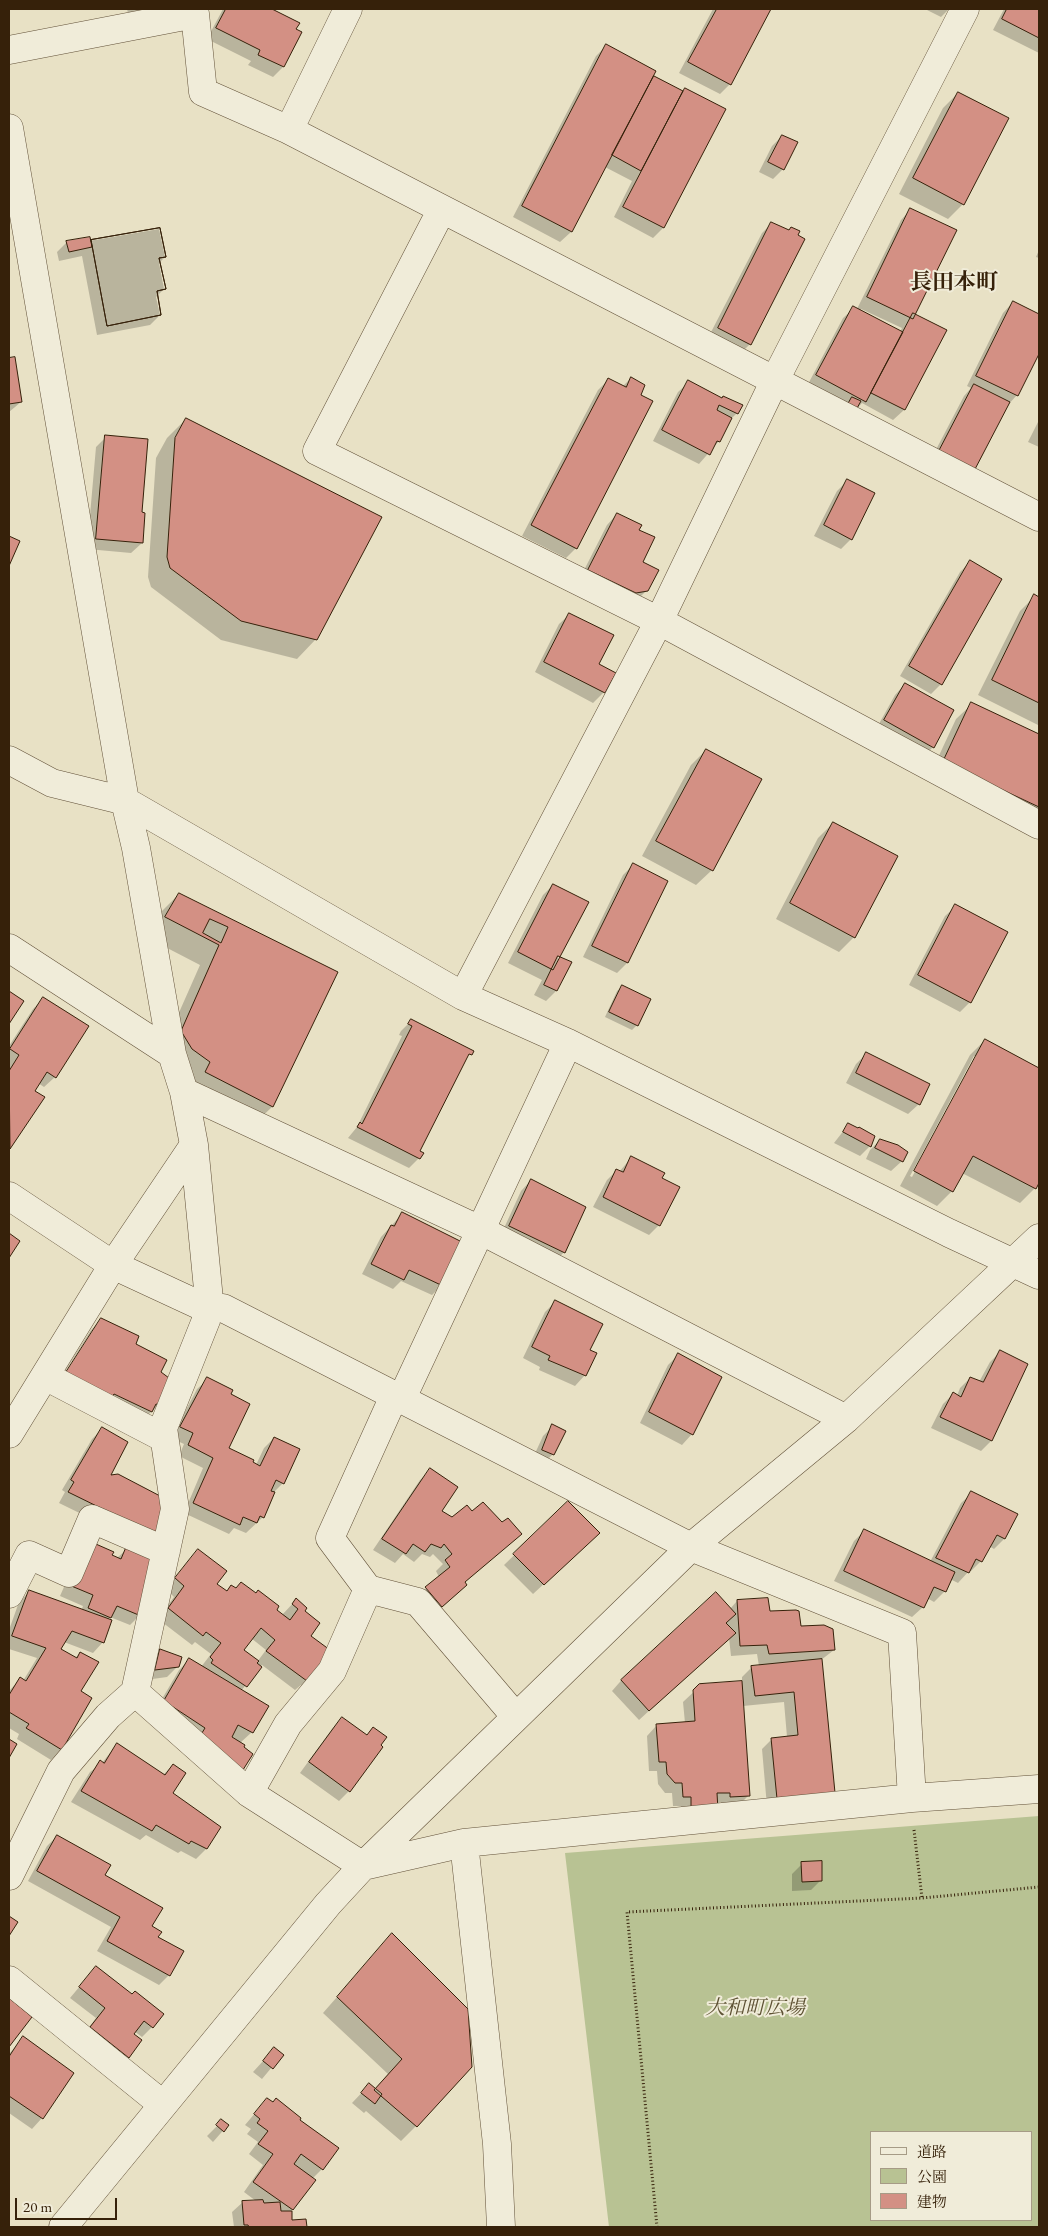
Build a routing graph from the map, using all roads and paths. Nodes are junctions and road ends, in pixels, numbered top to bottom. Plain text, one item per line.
1 (348, 9) edge
2 (965, 9) edge
3 (9, 50) edge
4 (9, 128) edge
5 (289, 130) junction
6 (442, 209) junction
7 (775, 380) junction
8 (1039, 517) edge
9 (660, 621) junction
10 (9, 760) edge
11 (126, 801) junction
12 (1039, 825) edge
13 (9, 948) edge
14 (463, 996) junction
15 (568, 1043) junction
16 (172, 1054) junction
17 (184, 1092) junction
18 (194, 1145) junction
19 (9, 1196) edge
20 (480, 1230) junction
21 (1039, 1238) edge
22 (1012, 1263) junction
23 (113, 1265) junction
24 (1039, 1275) edge
25 (210, 1310) junction
26 (44, 1376) junction
27 (398, 1396) junction
28 (846, 1419) junction
29 (9, 1434) edge
30 (164, 1438) junction
31 (690, 1547) junction
32 (166, 1551) junction
33 (368, 1589) junction
34 (9, 1594) edge
35 (135, 1692) junction
36 (516, 1717) junction
37 (1039, 1789) edge
38 (249, 1793) junction
39 (912, 1798) junction
40 (914, 1827) dead end
41 (464, 1843) junction
42 (363, 1866) junction
43 (9, 1876) edge
44 (1039, 1887) edge
45 (922, 1898) junction
46 (9, 1980) edge
47 (162, 2104) junction
48 (78, 2222) edge
49 (501, 2227) edge
50 (657, 2227) edge

1 - 5 street
2 - 7 street
3 - 5 street
4 - 11 street
5 - 6 street
6 - 7 street
6 - 9 street
7 - 8 street
7 - 9 street
9 - 12 street
9 - 14 street
10 - 11 street
11 - 14 street
11 - 16 street
13 - 16 street
14 - 15 street
15 - 20 street
15 - 22 street
16 - 17 street
17 - 18 street
17 - 20 street
18 - 23 street
18 - 25 street
19 - 23 street
20 - 27 street
20 - 28 street
21 - 22 street
22 - 24 street
22 - 28 street
23 - 25 street
23 - 26 street
25 - 27 street
25 - 30 street
26 - 29 street
26 - 30 street
27 - 31 street
27 - 33 street
28 - 31 street
30 - 32 street
31 - 36 street
31 - 39 street
32 - 34 street
32 - 35 street
33 - 36 street
33 - 38 street
35 - 38 street
35 - 43 street
36 - 42 street
37 - 39 street
38 - 42 street
39 - 41 street
40 - 45 path
41 - 42 street
41 - 49 street
42 - 47 street
44 - 45 path
45 - 50 path
46 - 47 street
47 - 48 street

